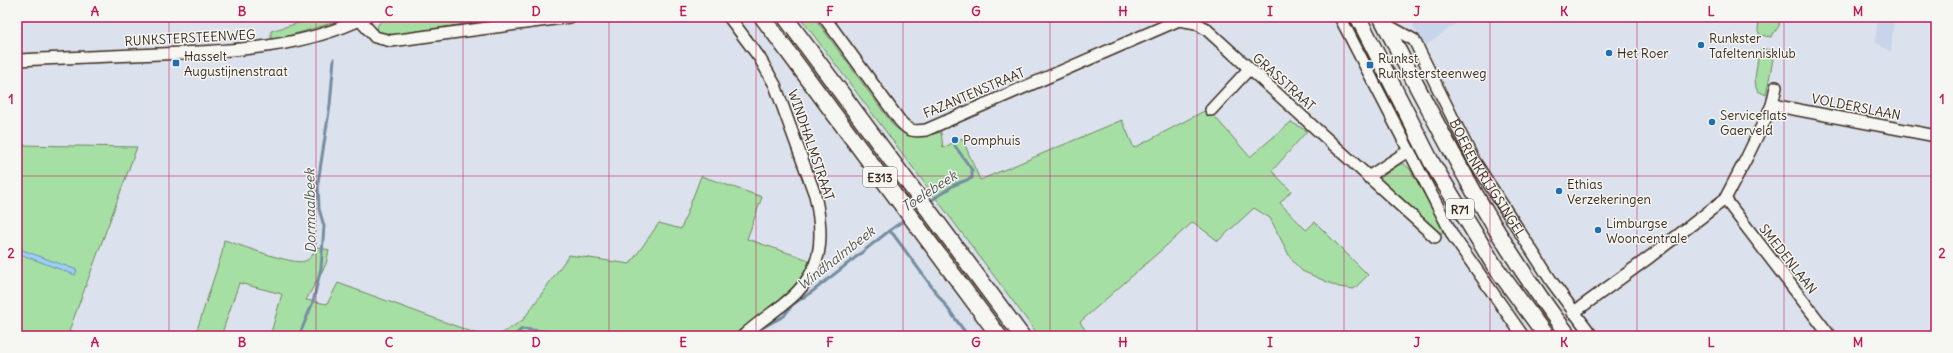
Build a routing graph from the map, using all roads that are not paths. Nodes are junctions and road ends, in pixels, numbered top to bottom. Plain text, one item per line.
1 (570, 17) edge
2 (729, 17) edge
3 (762, 17) edge
4 (785, 17) edge
5 (824, 17) edge
6 (1358, 17) edge
7 (363, 18) edge
8 (1179, 19) edge
9 (1342, 19) edge
10 (1383, 20) edge
11 (17, 60) edge
12 (1250, 69) junction
13 (1776, 86) dead end
14 (1772, 104) junction
15 (1211, 110) dead end
16 (1936, 136) edge
17 (1408, 152) junction
18 (1368, 176) junction
19 (1725, 199) junction
20 (1435, 237) dead end
21 (1573, 313) junction
22 (743, 336) edge
23 (999, 336) edge
24 (1022, 336) edge
25 (1522, 336) edge
26 (1546, 336) edge
27 (1569, 336) edge
28 (1592, 336) edge
29 (1830, 336) edge

1 - 7 street, RUNKSTERSTEENWEG
2 - 22 street, WINDHALMSTRAAT
3 - 23 highway, E313
4 - 24 highway, E313
5 - 8 street, FAZANTENSTRAAT
6 - 26 highway, R71
7 - 11 street, RUNKSTERSTEENWEG
8 - 12 street, GRASSTRAAT
9 - 17 street
10 - 21 street, BOERENKRIJGSINGEL
10 - 27 highway, BOERENKRIJGSINGEL / R71
12 - 15 street
12 - 18 street, GRASSTRAAT
13 - 14 street
14 - 16 street, VOLDERSLAAN
14 - 19 street
17 - 18 street
17 - 25 street
18 - 20 street, GRASSTRAAT
19 - 21 street
19 - 29 street, SMEDENLAAN
21 - 28 street, BOERENKRIJGSINGEL

